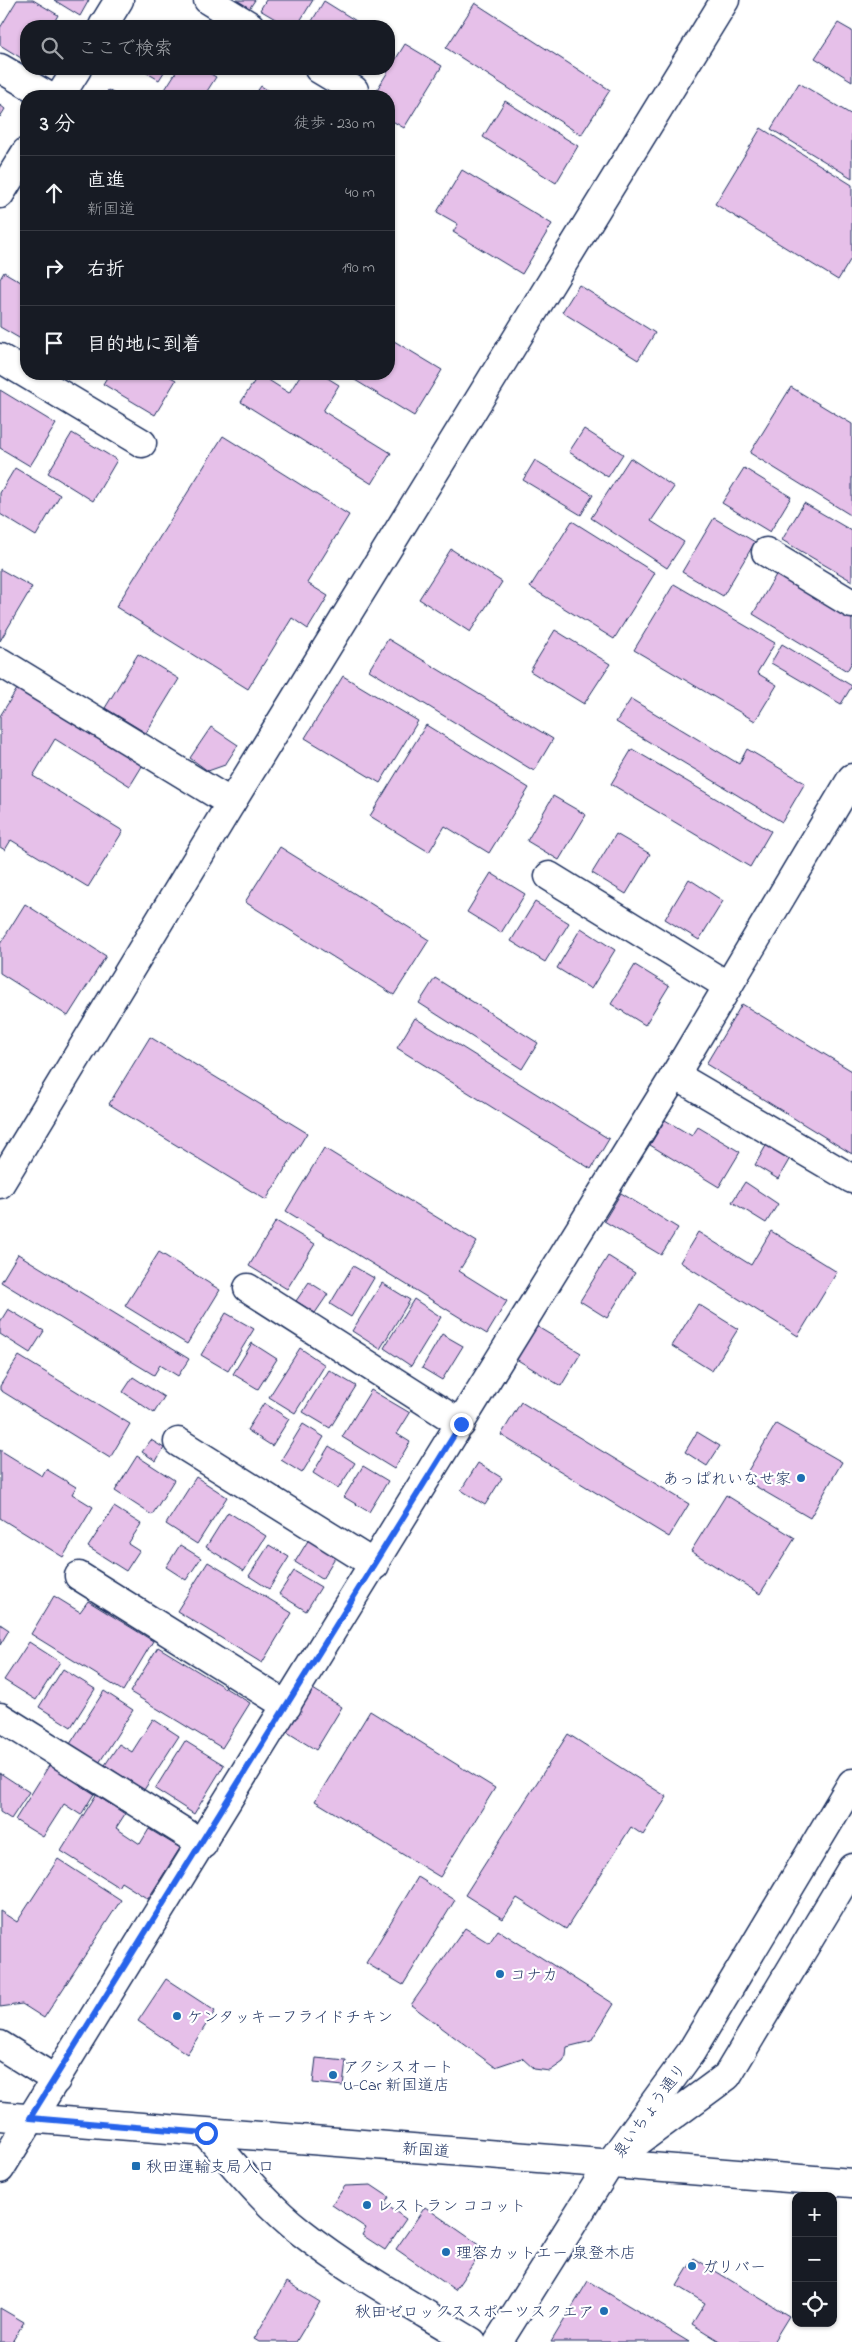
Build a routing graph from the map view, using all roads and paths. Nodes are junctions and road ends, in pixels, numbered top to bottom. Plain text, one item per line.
1 (120, 0) edge
2 (208, 0) edge
3 (725, 0) edge
4 (107, 20) edge
5 (240, 20) edge
6 (0, 68) edge
7 (73, 75) edge
8 (329, 75) edge
9 (38, 90) edge
10 (64, 90) edge
11 (354, 90) dead end
12 (20, 162) edge
13 (0, 194) edge
14 (0, 358) edge
15 (20, 370) edge
16 (37, 380) edge
17 (142, 443) dead end
18 (766, 552) dead end
19 (852, 604) edge
20 (0, 662) edge
21 (852, 778) edge
22 (231, 803) junction
23 (549, 876) dead end
24 (728, 986) junction
25 (675, 1075) junction
26 (852, 1179) edge
27 (0, 1184) edge
28 (248, 1288) dead end
29 (461, 1424) junction
30 (178, 1442) dead end
31 (375, 1565) junction
32 (79, 1576) dead end
33 (287, 1706) junction
34 (0, 1717) edge
35 (852, 1783) edge
36 (202, 1844) junction
37 (852, 1868) edge
38 (0, 2045) edge
39 (56, 2080) junction
40 (0, 2116) edge
41 (30, 2118) junction
42 (206, 2133) junction
43 (611, 2162) junction
44 (0, 2169) edge
45 (852, 2183) edge
46 (472, 2342) edge
47 (498, 2342) edge

1 - 4 street
2 - 5 street
3 - 22 street
6 - 9 street
7 - 10 street
8 - 11 street
12 - 13 street
14 - 15 street
16 - 17 street
18 - 19 street
20 - 22 street
21 - 24 street
22 - 27 street
23 - 24 street
24 - 25 street
25 - 26 street
25 - 29 street
28 - 29 street
29 - 31 street
30 - 31 street
31 - 33 street
32 - 33 street
33 - 36 street
34 - 36 street
35 - 43 street, 泉いちょう通り
36 - 39 street
37 - 43 street, 泉いちょう通り
38 - 39 street
39 - 41 street
40 - 41 street, 新国道
41 - 42 street, 新国道
41 - 44 street
42 - 43 street, 新国道
42 - 46 street
43 - 45 street, 新国道
43 - 47 street

